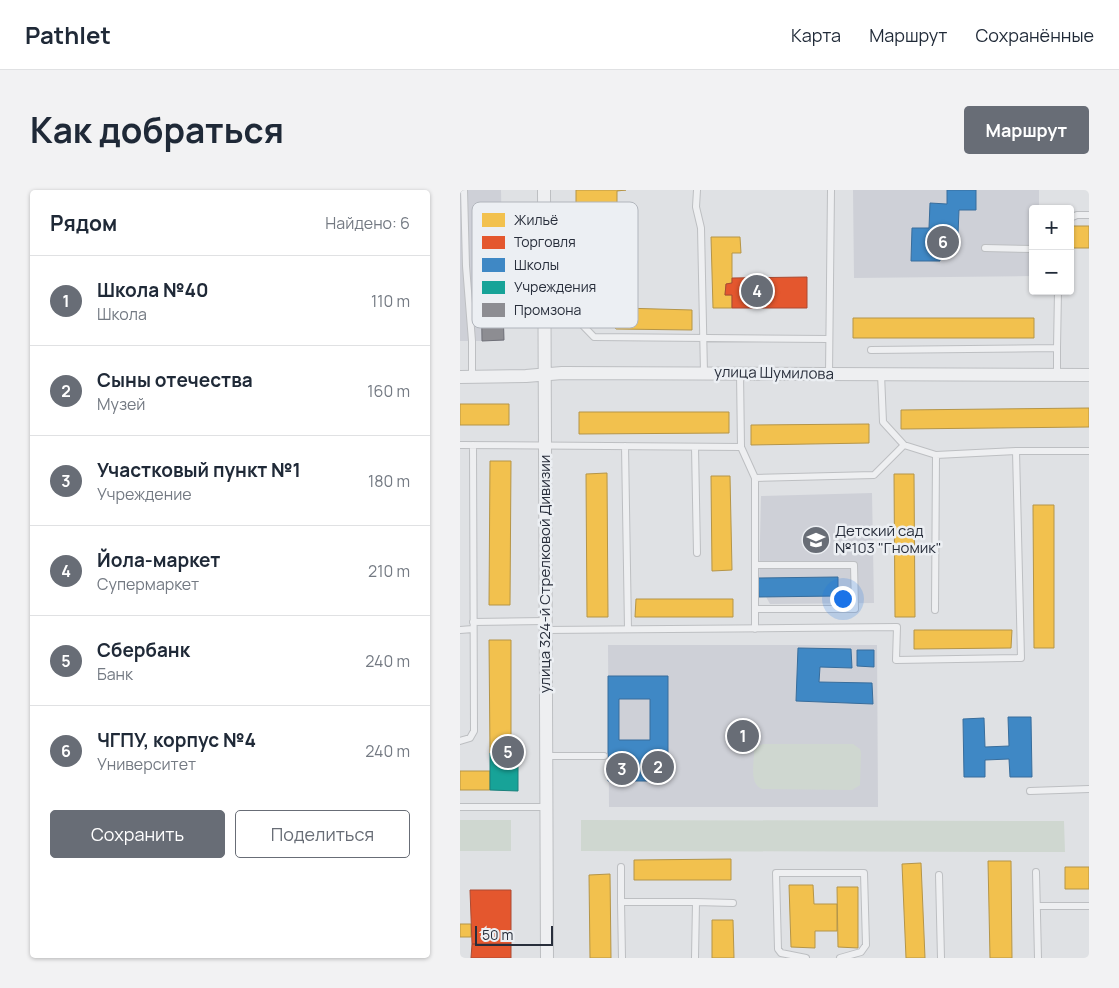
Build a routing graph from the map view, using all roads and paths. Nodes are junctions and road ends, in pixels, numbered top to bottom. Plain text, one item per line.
1 (464, 190) edge
2 (696, 190) edge
3 (831, 190) edge
4 (1089, 214) edge
5 (1074, 216) edge
6 (985, 248) dead end
7 (1029, 249) edge
8 (1058, 295) edge
9 (545, 328) edge
10 (586, 328) edge
11 (703, 339) junction
12 (828, 339) junction
13 (1057, 348) junction
14 (871, 350) dead end
15 (704, 373) junction
16 (740, 373) junction
17 (545, 374) junction
18 (829, 374) junction
19 (881, 374) junction
20 (1057, 375) junction
21 (1089, 375) edge
22 (466, 377) edge
23 (460, 445) edge
24 (473, 445) junction
25 (544, 445) junction
26 (904, 445) junction
27 (625, 446) junction
28 (695, 447) junction
29 (741, 447) junction
30 (1089, 451) edge
31 (1016, 452) junction
32 (936, 455) junction
33 (755, 478) junction
34 (696, 553) dead end
35 (755, 565) junction
36 (755, 610) junction
37 (935, 610) dead end
38 (473, 625) junction
39 (545, 626) junction
40 (628, 629) junction
41 (755, 629) junction
42 (460, 630) edge
43 (460, 741) edge
44 (546, 756) junction
45 (604, 756) dead end
46 (1089, 789) edge
47 (1030, 791) dead end
48 (460, 807) edge
49 (546, 807) junction
50 (621, 867) dead end
51 (1036, 872) dead end
52 (939, 875) dead end
53 (621, 902) junction
54 (696, 902) junction
55 (733, 902) dead end
56 (1037, 906) junction
57 (1089, 906) edge
58 (547, 958) edge
59 (622, 958) edge
60 (695, 958) edge
61 (806, 958) edge
62 (840, 958) edge
63 (941, 958) edge
64 (1038, 958) edge

1 - 22 lane
2 - 11 lane
3 - 12 lane
4 - 5 lane
6 - 7 lane
8 - 13 lane
9 - 17 street, улица 324-й Стрелковой Дивизии
10 - 11 lane
11 - 12 lane
11 - 15 lane
12 - 18 lane
13 - 14 lane
13 - 20 lane
15 - 16 street, улица Шумилова
15 - 17 street, улица Шумилова
16 - 18 street, улица Шумилова
16 - 29 lane
17 - 22 street, улица Шумилова
17 - 25 street, улица 324-й Стрелковой Дивизии
18 - 19 street, улица Шумилова
19 - 20 street, улица Шумилова
19 - 26 lane
20 - 21 street, улица Шумилова
23 - 24 lane
24 - 25 lane
24 - 38 lane
25 - 27 lane
25 - 39 street, улица 324-й Стрелковой Дивизии
26 - 32 lane
26 - 33 lane
27 - 28 lane
27 - 40 lane
28 - 29 lane
28 - 34 lane
29 - 33 lane
30 - 31 lane
31 - 32 lane
31 - 41 lane
32 - 37 lane
33 - 35 lane
35 - 36 lane
35 - 36 lane
36 - 41 lane
38 - 39 lane
38 - 42 lane
38 - 43 lane
39 - 40 lane
39 - 44 street, улица 324-й Стрелковой Дивизии
40 - 41 lane
44 - 45 lane
44 - 49 street, улица 324-й Стрелковой Дивизии
46 - 47 lane
48 - 49 lane
49 - 58 street, улица 324-й Стрелковой Дивизии
50 - 53 lane
51 - 56 lane
52 - 63 lane
53 - 54 lane
53 - 59 lane
54 - 55 lane
54 - 60 lane
56 - 57 lane
56 - 64 lane
61 - 62 lane

